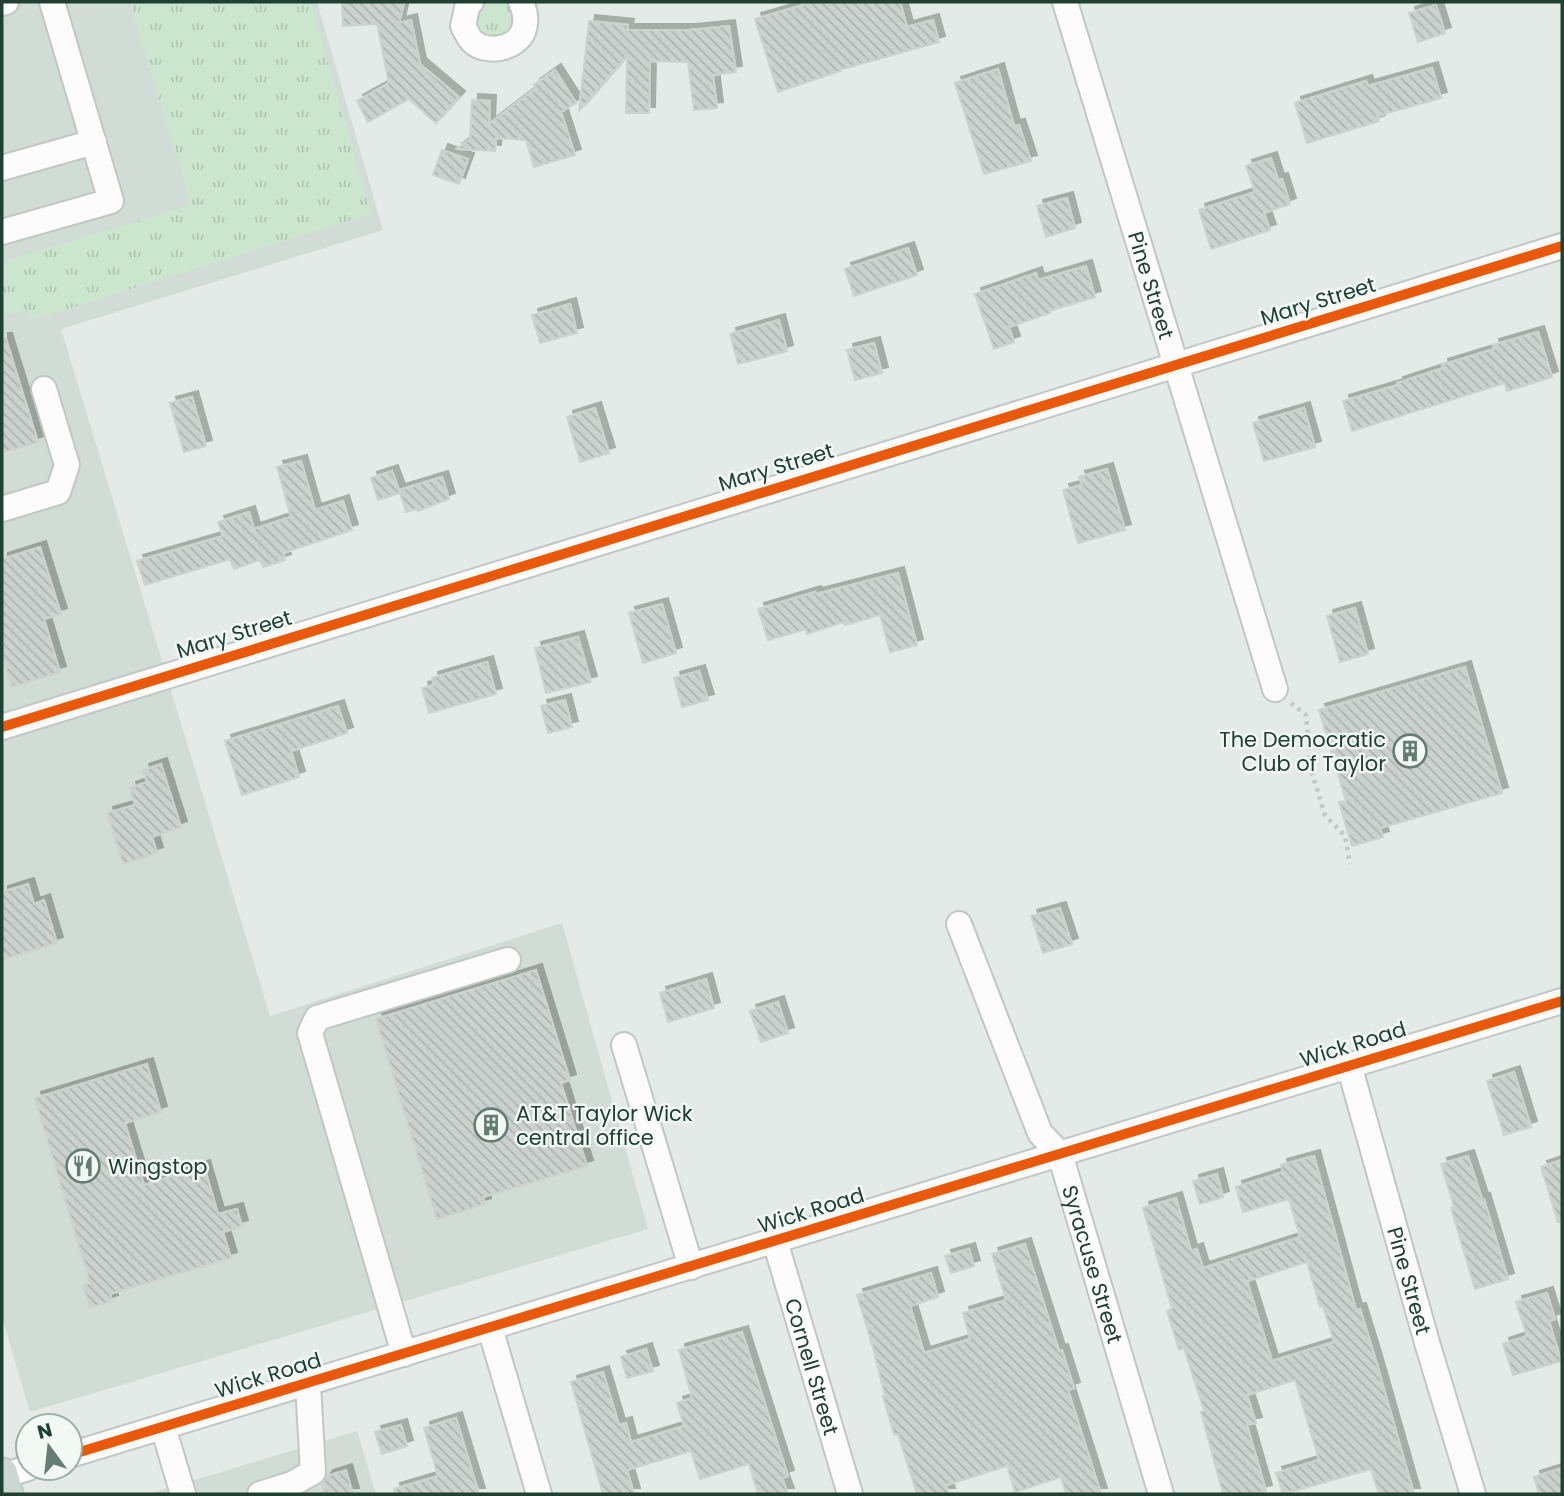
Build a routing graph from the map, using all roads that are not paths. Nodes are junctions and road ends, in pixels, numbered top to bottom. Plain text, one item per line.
1 (51, 2) edge
2 (471, 2) edge
3 (521, 2) edge
4 (1065, 2) edge
5 (94, 142) junction
6 (2, 169) edge
7 (2, 232) edge
8 (1562, 246) edge
9 (1176, 365) junction
10 (44, 389) dead end
11 (2, 509) edge
12 (1275, 689) road end
13 (2, 727) edge
14 (959, 924) dead end
15 (508, 960) dead end
16 (1562, 1001) edge
17 (624, 1045) dead end
18 (1349, 1065) junction
19 (1060, 1154) junction
20 (775, 1241) junction
21 (691, 1267) junction
22 (491, 1328) junction
23 (404, 1354) junction
24 (308, 1384) junction
25 (163, 1427) junction
26 (84, 1451) edge
27 (2, 1474) edge
28 (8, 1494) edge
29 (183, 1494) edge
30 (260, 1494) edge
31 (539, 1494) edge
32 (850, 1494) edge
33 (1161, 1494) edge
34 (1473, 1494) edge

1 - 5 street
2 - 3 street
4 - 9 street, Pine Street
5 - 6 street
5 - 7 street
8 - 9 street, Mary Street
9 - 12 street, Pine Street
9 - 13 street, Mary Street
10 - 11 street
14 - 19 street, Syracuse Street
15 - 23 street
16 - 18 street, Wick Road
17 - 21 street
18 - 19 street, Wick Road
18 - 34 street, Pine Street
19 - 20 street, Wick Road
19 - 33 street, Syracuse Street
20 - 21 street, Wick Road
20 - 32 street, Cornell Street
21 - 22 street, Wick Road
22 - 23 street, Wick Road
22 - 31 street
23 - 24 street, Wick Road
24 - 25 street, Wick Road
24 - 30 street
25 - 26 street, Wick Road
25 - 29 street
27 - 28 main road

